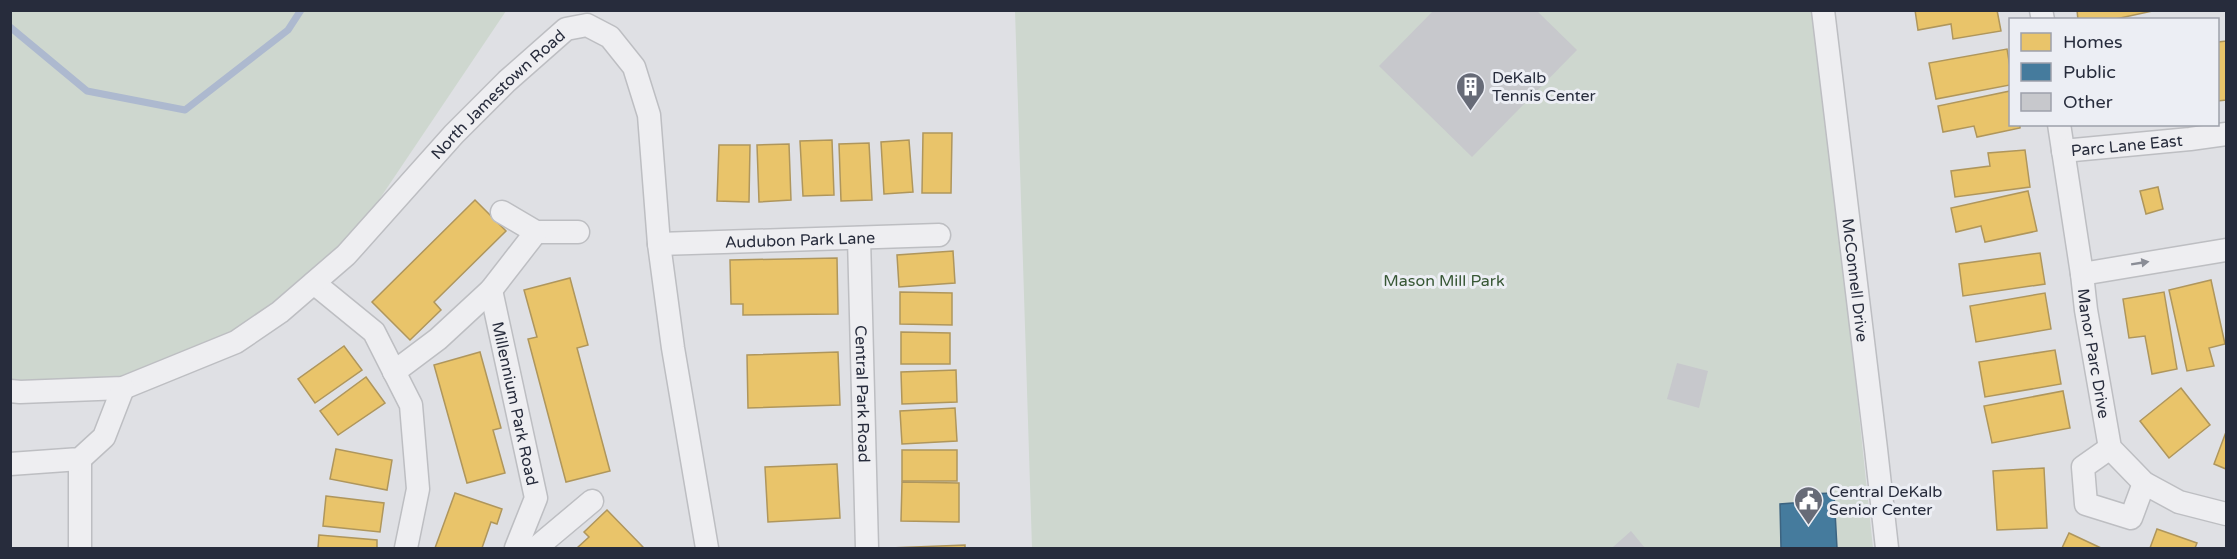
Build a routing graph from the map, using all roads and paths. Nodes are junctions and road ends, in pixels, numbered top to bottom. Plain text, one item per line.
1 (1823, 10) edge
2 (2059, 126) edge
3 (2226, 134) edge
4 (2063, 152) junction
5 (502, 212) dead end
6 (536, 232) junction
7 (578, 232) dead end
8 (939, 235) dead end
9 (859, 238) junction
10 (659, 244) junction
11 (2226, 250) edge
12 (2082, 273) junction
13 (314, 283) junction
14 (491, 290) junction
15 (394, 372) junction
16 (123, 388) junction
17 (10, 391) edge
18 (2110, 448) junction
19 (80, 459) junction
20 (10, 464) edge
21 (2144, 483) junction
22 (592, 501) dead end
23 (2226, 514) edge
24 (80, 549) edge
25 (406, 549) edge
26 (516, 549) edge
27 (536, 549) edge
28 (707, 549) edge
29 (867, 549) edge
30 (1887, 549) edge

1 - 30 street, McConnell Drive
2 - 4 street, Manor Parc Drive
3 - 4 street, Parc Lane East
4 - 12 street, Manor Parc Drive
5 - 6 street
6 - 7 street
6 - 14 street
8 - 9 street, Audubon Park Lane
9 - 10 street, Audubon Park Lane
9 - 29 street, Central Park Road
10 - 13 street, North Jamestown Road
10 - 28 street, North Jamestown Road
12 -> 11 street
12 - 18 street, Manor Parc Drive
13 - 15 street
13 - 16 street, North Jamestown Road
14 - 15 street
14 - 26 street, Millennium Park Road
15 - 25 street
16 - 17 street, North Jamestown Road
16 - 19 street
18 - 21 street
18 - 21 street
19 - 20 street
19 - 24 street
21 - 23 street
22 - 27 street

